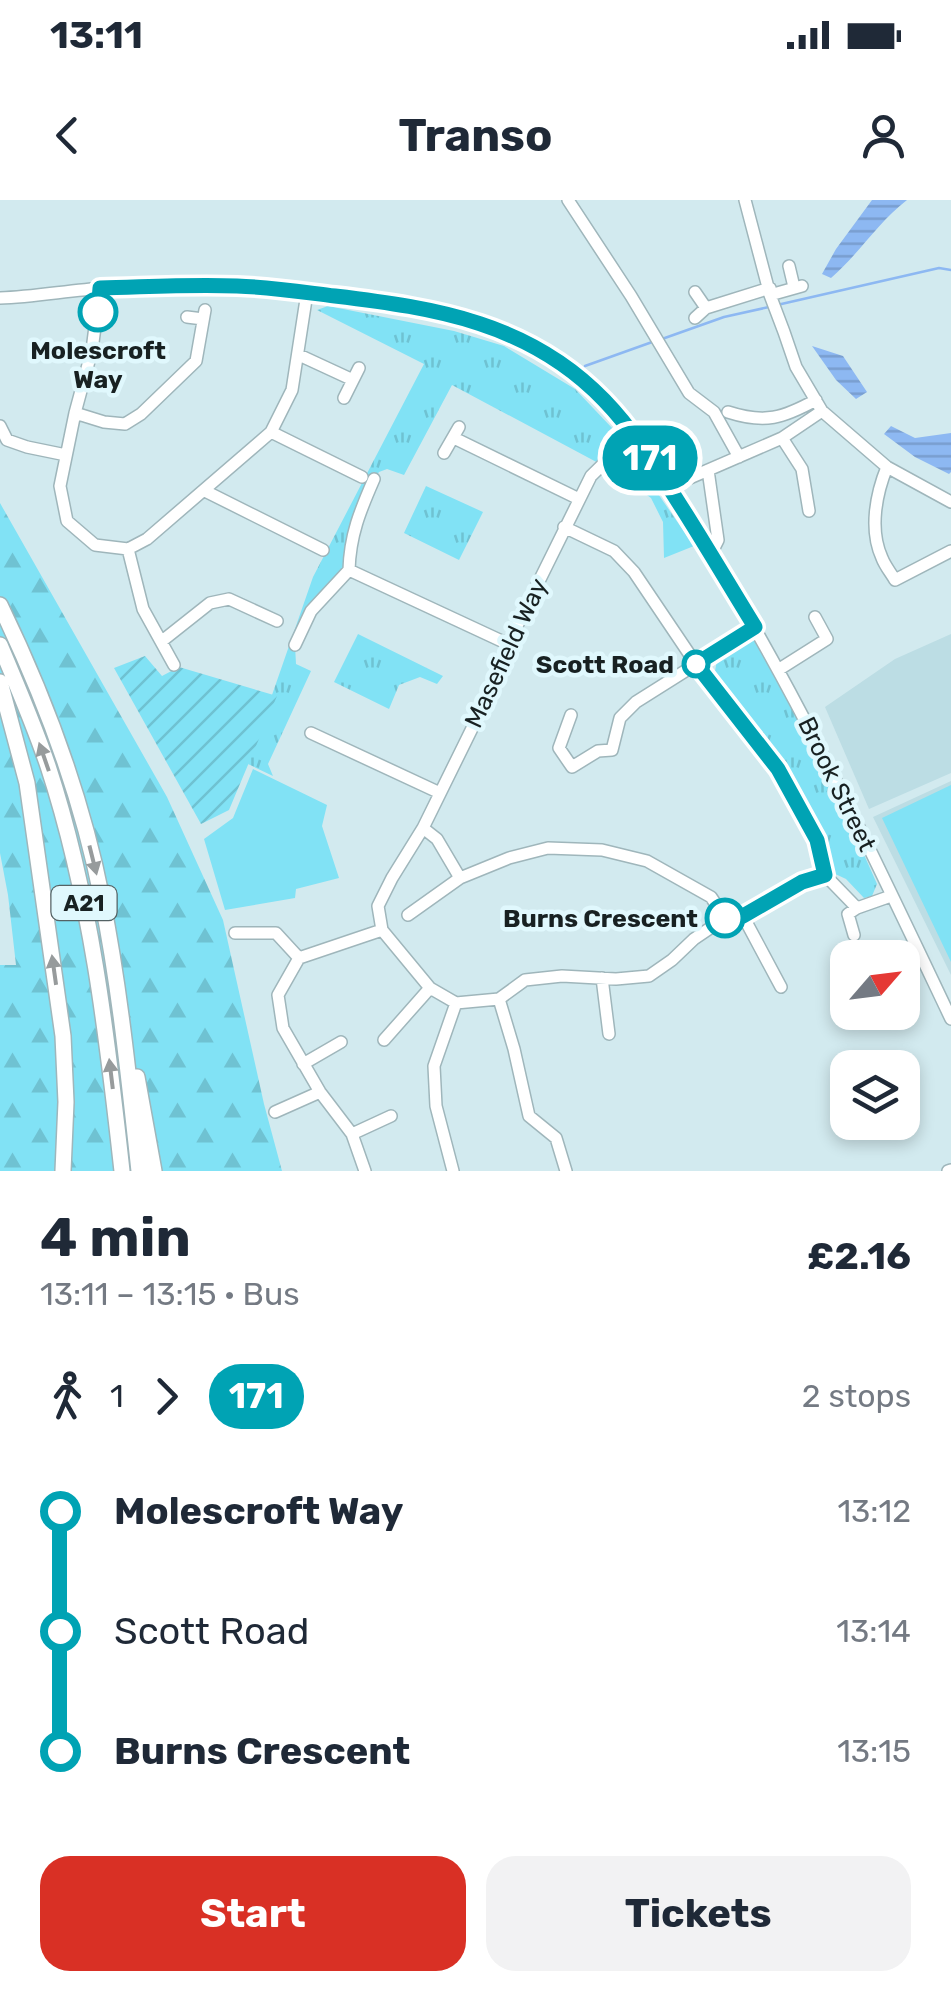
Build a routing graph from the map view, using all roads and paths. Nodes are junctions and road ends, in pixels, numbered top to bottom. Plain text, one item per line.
1 (568, 200) edge
2 (745, 200) edge
3 (788, 266) dead end
4 (100, 288) junction
5 (770, 291) junction
6 (695, 292) dead end
7 (308, 293) junction
8 (0, 298) edge
9 (706, 308) junction
10 (186, 317) dead end
11 (695, 318) dead end
12 (299, 355) junction
13 (344, 398) dead end
14 (819, 406) junction
15 (728, 412) dead end
16 (75, 413) junction
17 (0, 426) edge
18 (271, 432) junction
19 (634, 434) junction
20 (782, 438) junction
21 (444, 453) dead end
22 (66, 455) junction
23 (739, 457) junction
24 (887, 467) junction
25 (708, 470) junction
26 (669, 487) junction
27 (205, 491) junction
28 (578, 499) junction
29 (951, 502) edge
30 (809, 510) dead end
31 (564, 528) junction
32 (128, 550) junction
33 (322, 550) dead end
34 (951, 551) edge
35 (711, 554) junction
36 (349, 570) junction
37 (895, 580) junction
38 (903, 592) dead end
39 (0, 605) edge
40 (815, 617) dead end
41 (278, 621) dead end
42 (755, 627) junction
43 (162, 641) junction
44 (508, 644) junction
45 (0, 645) edge
46 (295, 645) dead end
47 (696, 664) junction
48 (174, 665) dead end
49 (778, 670) junction
50 (0, 682) edge
51 (571, 716) dead end
52 (310, 733) dead end
53 (440, 793) junction
54 (423, 828) junction
55 (825, 875) junction
56 (460, 878) junction
57 (891, 896) junction
58 (857, 908) junction
59 (408, 915) dead end
60 (743, 916) junction
61 (725, 918) junction
62 (382, 930) junction
63 (235, 933) dead end
64 (854, 935) dead end
65 (299, 958) junction
66 (602, 978) junction
67 (781, 986) dead end
68 (430, 988) junction
69 (499, 999) junction
70 (456, 1003) junction
71 (120, 1004) junction
72 (951, 1019) edge
73 (609, 1034) dead end
74 (384, 1040) dead end
75 (341, 1042) dead end
76 (303, 1064) junction
77 (320, 1092) junction
78 (275, 1112) dead end
79 (391, 1116) dead end
80 (352, 1134) junction
81 (63, 1171) edge
82 (122, 1171) edge
83 (139, 1171) edge
84 (154, 1171) edge
85 (365, 1171) edge
86 (452, 1171) edge
87 (566, 1171) edge

1 - 23 street
2 - 5 street
3 - 5 street
4 - 7 street, Brook Street
4 - 8 street, Brook Street
4 - 16 street
5 - 9 street
5 - 14 street
6 - 9 street
7 - 12 street
7 - 19 street, Brook Street
9 - 11 street
10 - 16 street
12 - 13 street
12 - 18 street
14 - 15 street
14 - 20 street
14 - 24 street
16 - 22 street
17 - 22 street
18 - 27 street
18 - 36 street
19 - 26 street, Brook Street
19 - 28 street, Masefield Way
20 - 23 street
20 - 30 street
21 - 28 street
22 - 32 street
23 - 25 street
24 - 29 street
24 - 37 street
25 - 26 street
25 - 35 street
26 - 35 street, Brook Street
27 - 32 street
27 - 33 street
28 - 31 street, Masefield Way
31 - 44 street, Masefield Way
31 - 47 street
32 - 43 street
34 - 37 street
35 - 42 street, Brook Street
36 - 44 street
36 - 46 street
37 - 38 street
39 -> 71 highway, A21
40 - 49 street
41 - 43 street
42 - 47 street
42 - 49 street, Brook Street
43 - 48 street
44 - 53 street, Masefield Way
82 -> 45 highway, A21
47 - 51 street
47 - 55 street
49 - 57 street, Brook Street
81 -> 50 highway
52 - 53 street
53 - 54 street, Masefield Way
54 - 56 street
54 - 62 street, Masefield Way
55 - 58 street
55 - 60 street
56 - 59 street
56 - 61 street
57 - 58 street
57 - 72 street, Brook Street
58 - 64 street
60 - 61 street
60 - 67 street
61 - 66 street
62 - 65 street
62 - 68 street
63 - 65 street
65 - 76 street
66 - 69 street
66 - 73 street
68 - 70 street
68 - 74 street
69 - 70 street
69 - 87 street
70 - 86 street
71 - 83 highway, A21
71 - 84 highway
75 - 76 street
76 - 77 street
77 - 78 street
77 - 80 street
79 - 80 street
80 - 85 street

